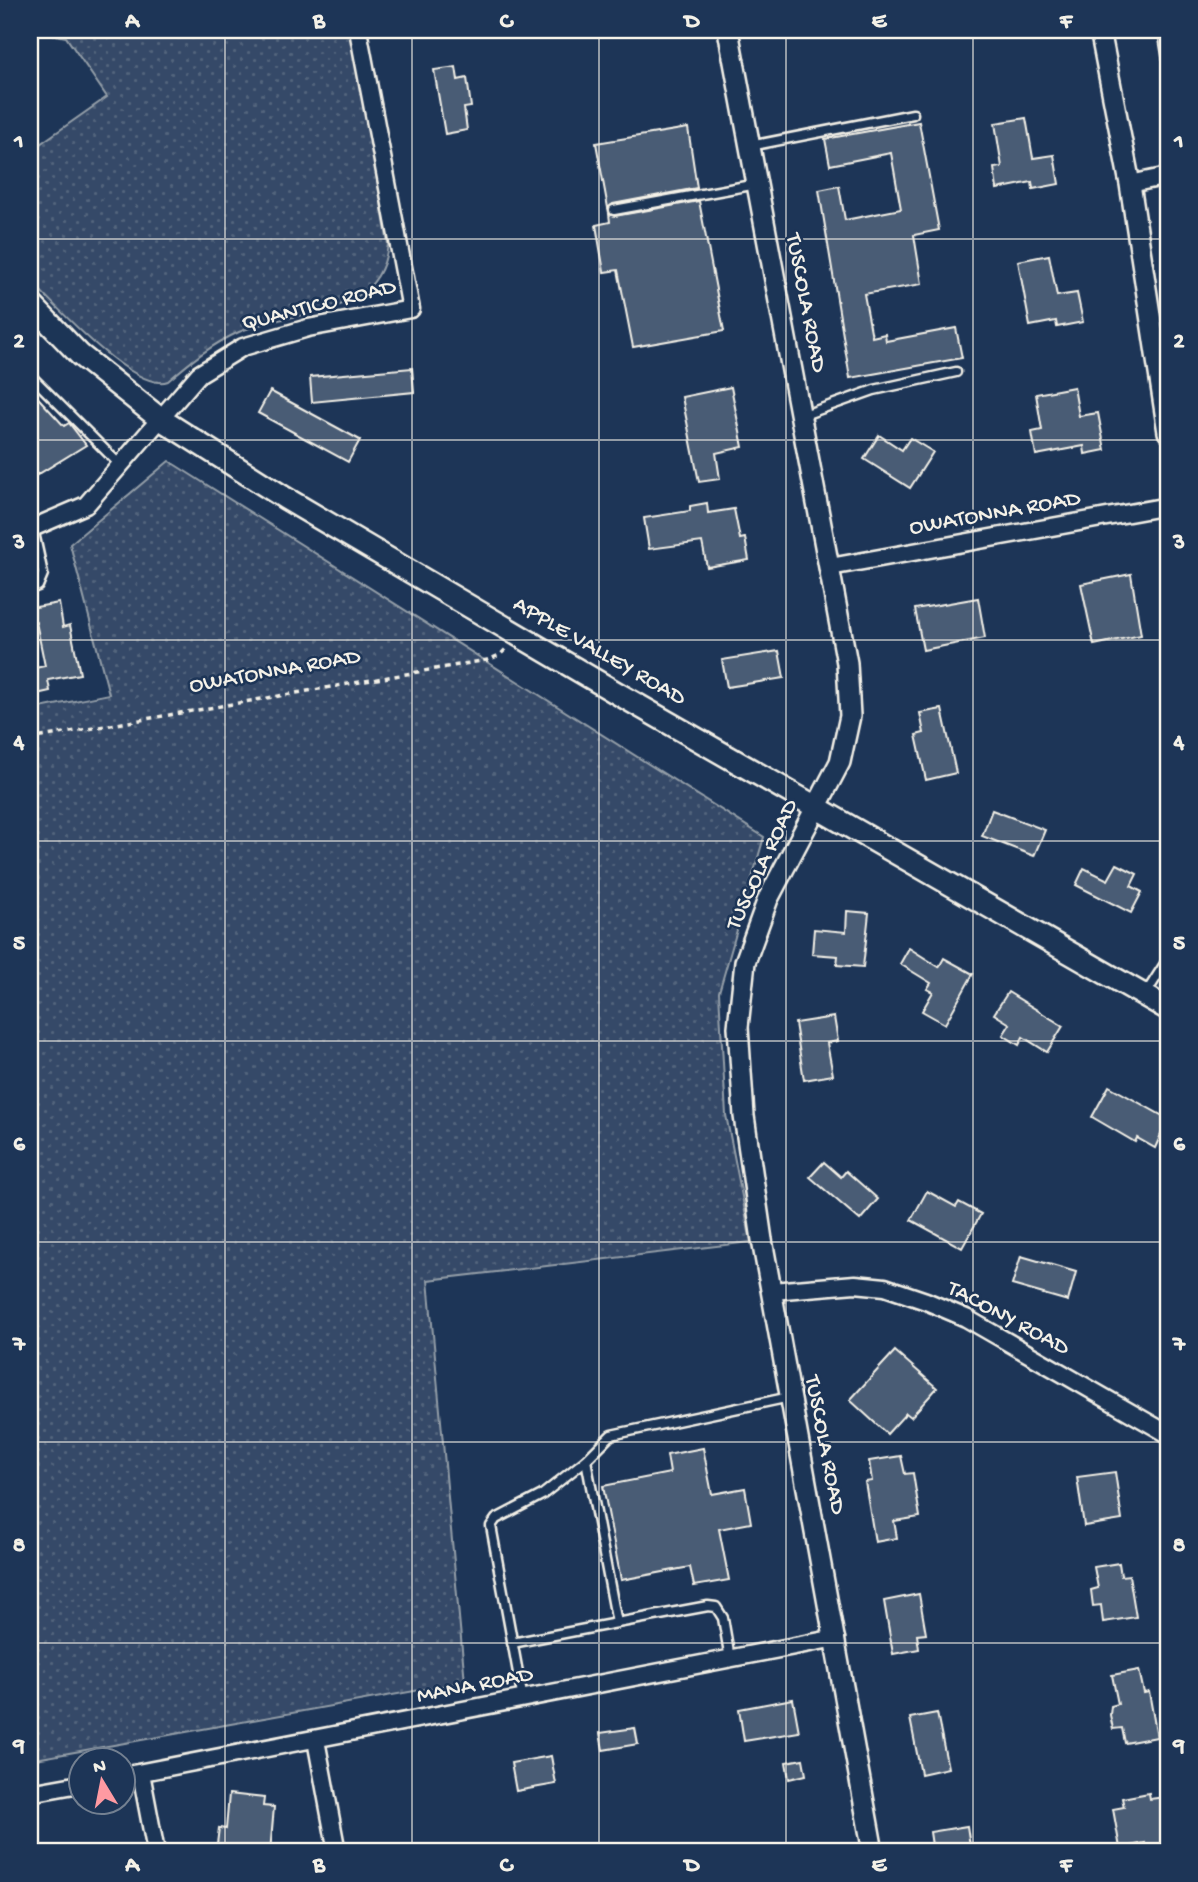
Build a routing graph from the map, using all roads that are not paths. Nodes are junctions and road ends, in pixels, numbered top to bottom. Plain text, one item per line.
1 (358, 30) edge
2 (728, 30) edge
3 (1100, 30) edge
4 (1163, 30) edge
5 (1168, 60) edge
6 (914, 114) dead end
7 (750, 146) junction
8 (1168, 176) edge
9 (757, 184) junction
10 (1130, 184) junction
11 (614, 210) dead end
12 (30, 303) edge
13 (956, 372) dead end
14 (30, 375) edge
15 (802, 416) junction
16 (159, 418) junction
17 (1168, 432) edge
18 (121, 466) junction
19 (1168, 506) edge
20 (31, 529) edge
21 (830, 567) junction
22 (30, 589) edge
23 (818, 806) junction
24 (1168, 959) edge
25 (1145, 995) junction
26 (1168, 1009) edge
27 (772, 1291) junction
28 (790, 1397) junction
29 (1168, 1434) edge
30 (586, 1460) junction
31 (617, 1623) junction
32 (836, 1639) junction
33 (512, 1643) junction
34 (730, 1659) junction
35 (523, 1700) junction
36 (316, 1740) junction
37 (141, 1773) junction
38 (136, 1774) edge
39 (66, 1787) edge
40 (30, 1793) edge
41 (156, 1852) edge
42 (337, 1852) edge
43 (873, 1852) edge

1 - 16 street, QUANTICO ROAD
2 - 7 street, TUSCOLA ROAD
3 - 10 street
4 - 5 lane
6 - 7 lane
7 - 9 street, TUSCOLA ROAD
8 - 10 street
9 - 11 lane
9 - 15 street, TUSCOLA ROAD
10 - 17 street
12 - 16 main road, APPLE VALLEY ROAD
13 - 15 lane
14 - 18 lane
15 - 21 street, TUSCOLA ROAD
16 - 18 street, QUANTICO ROAD
16 - 23 main road, APPLE VALLEY ROAD
18 - 20 street, QUANTICO ROAD
19 - 21 street, OWATONNA ROAD
20 - 22 lane
21 - 23 street, TUSCOLA ROAD
23 - 25 main road, APPLE VALLEY ROAD
23 - 27 street, TUSCOLA ROAD
24 - 25 lane
25 - 26 main road, APPLE VALLEY ROAD
27 - 28 street, TUSCOLA ROAD
27 - 29 street, TACONY ROAD
28 - 30 lane
28 - 32 street, TUSCOLA ROAD
30 - 31 lane
30 - 33 lane
31 - 33 lane
31 - 34 lane
32 - 34 street, MANA ROAD
32 - 43 street, TUSCOLA ROAD
33 - 35 lane
34 - 35 street, MANA ROAD
35 - 36 street, MANA ROAD
36 - 37 street, MANA ROAD
36 - 42 street
37 - 38 street, MANA ROAD
37 - 41 street
39 - 40 street

